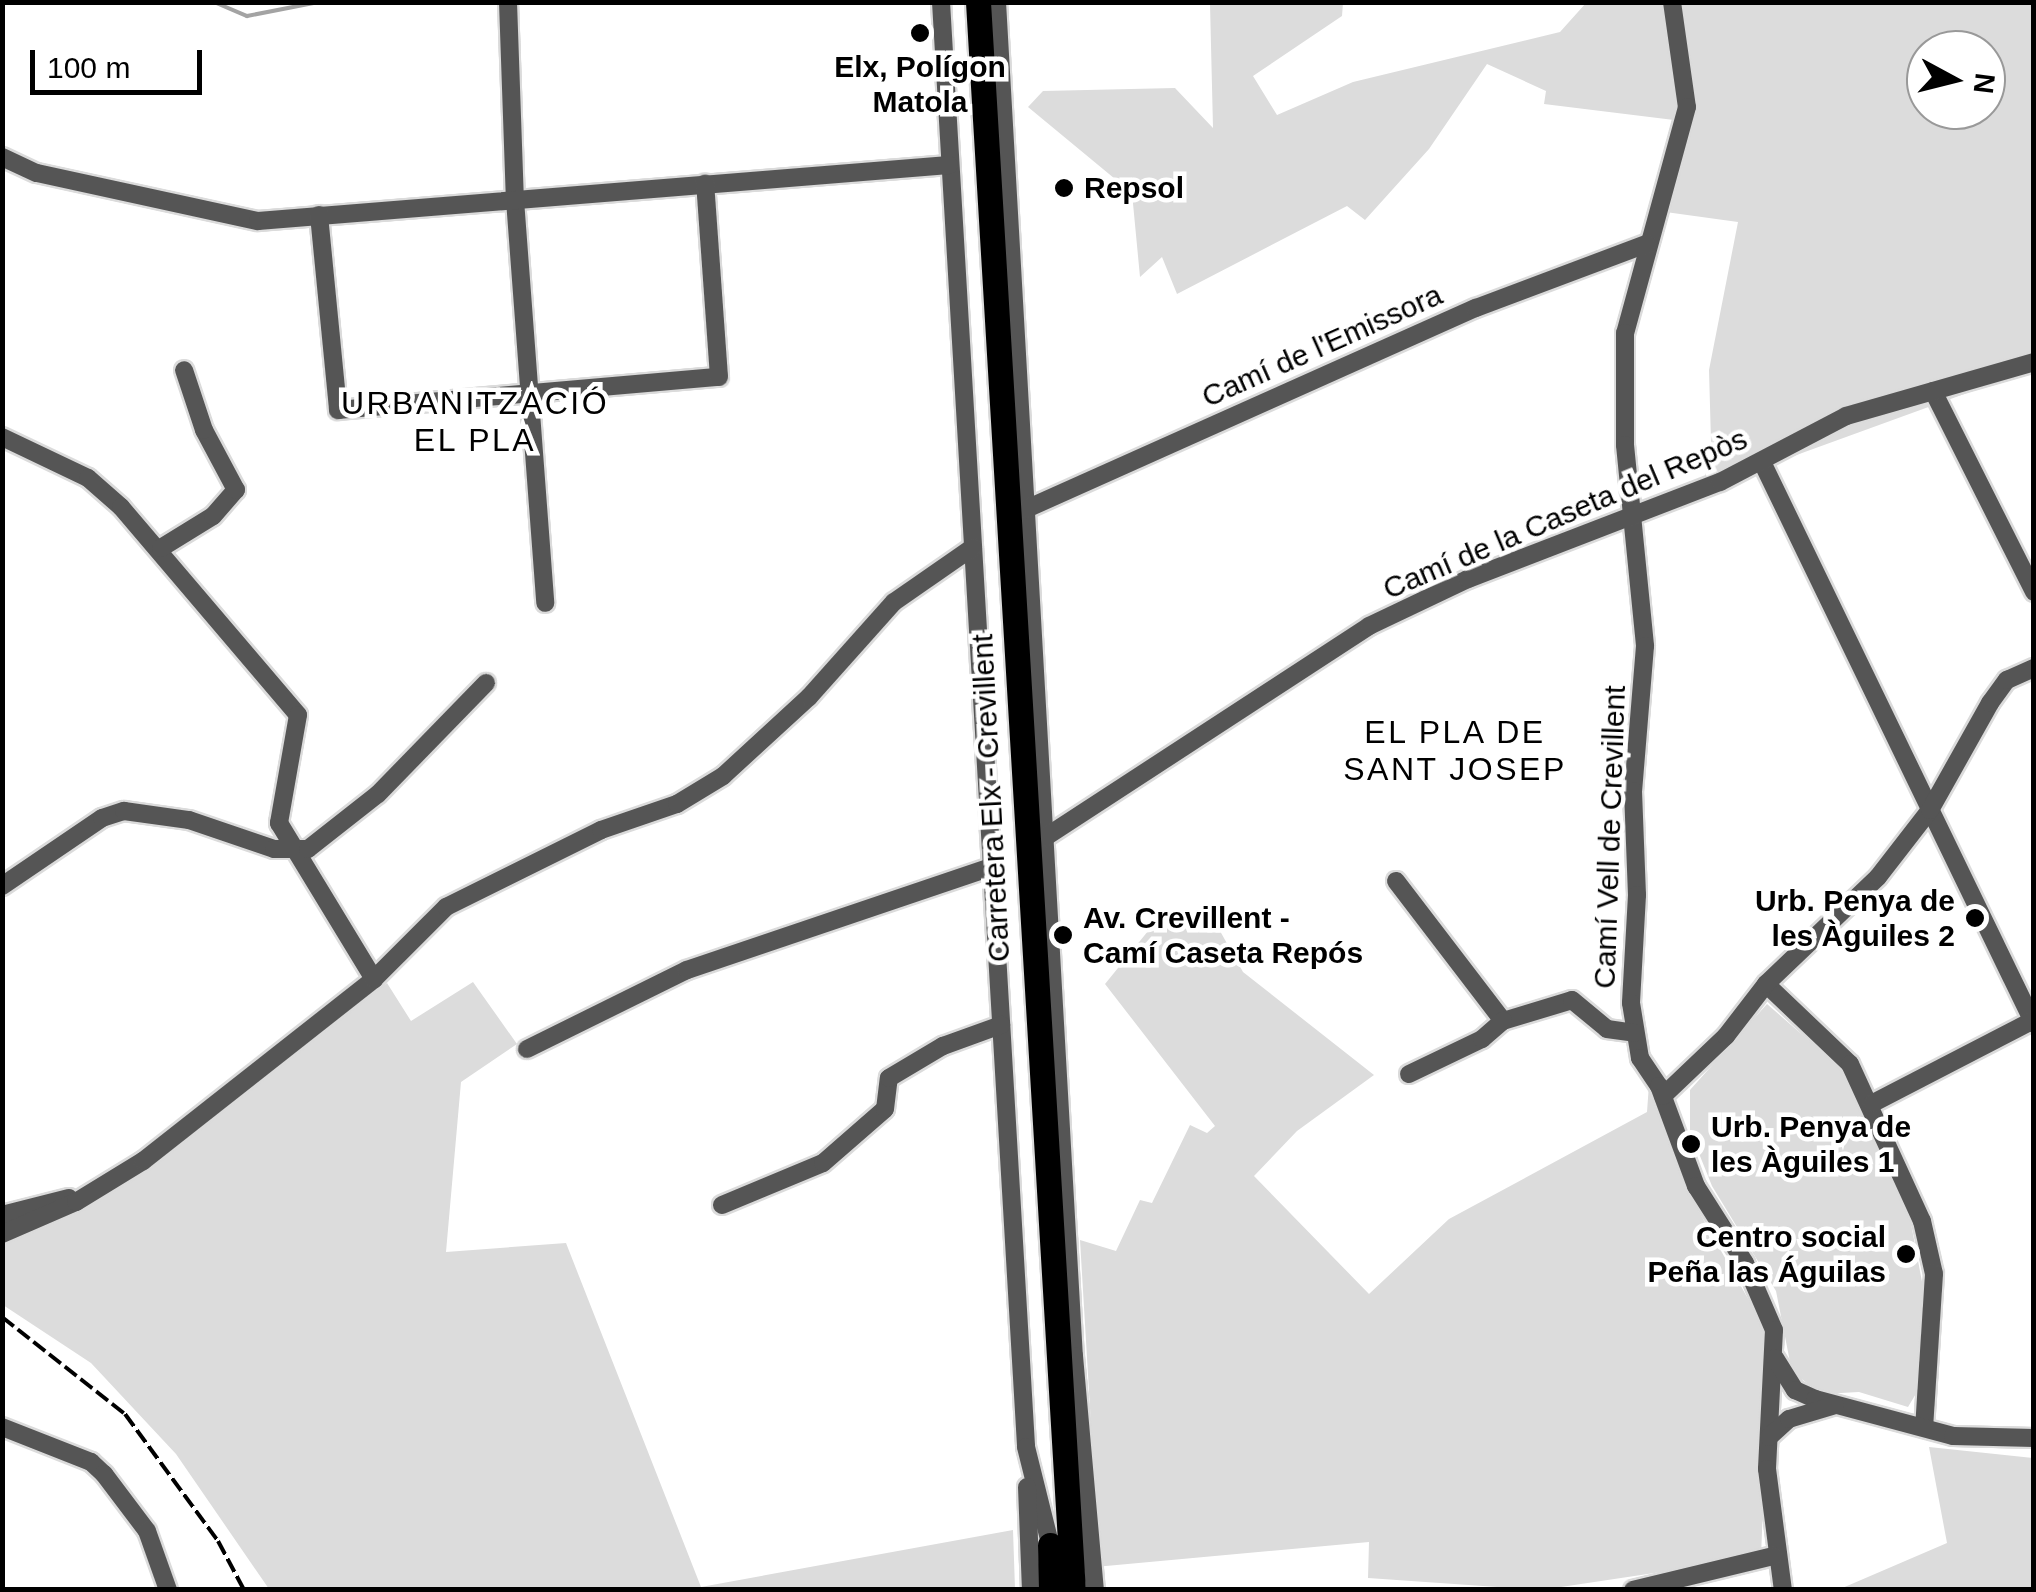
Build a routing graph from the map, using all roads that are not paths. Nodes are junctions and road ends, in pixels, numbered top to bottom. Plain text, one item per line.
1 (508, 2) edge
2 (978, 2) edge
3 (997, 2) edge
4 (1672, 2) edge
5 (945, 6) edge
6 (2, 158) edge
7 (950, 165) junction
8 (705, 184) junction
9 (515, 200) junction
10 (319, 215) junction
11 (1646, 244) junction
12 (2034, 362) edge
13 (184, 370) dead end
14 (1933, 391) junction
15 (528, 392) junction
16 (2, 436) edge
17 (1762, 462) junction
18 (1026, 510) junction
19 (1633, 516) junction
20 (973, 547) junction
21 (161, 548) junction
22 (2034, 592) edge
23 (545, 602) dead end
24 (2034, 668) edge
25 (486, 683) dead end
26 (1930, 810) junction
27 (1044, 838) junction
28 (1903, 845) junction
29 (1946, 849) junction
30 (292, 851) junction
31 (992, 867) junction
32 (1396, 881) dead end
33 (2, 886) edge
34 (374, 979) junction
35 (1766, 984) junction
36 (1503, 1021) junction
37 (2033, 1021) edge
38 (1001, 1026) junction
39 (1635, 1033) junction
40 (526, 1050) dead end
41 (1409, 1074) dead end
42 (1684, 1075) junction
43 (1664, 1096) junction
44 (1873, 1103) junction
45 (1674, 1122) junction
46 (91, 1194) junction
47 (722, 1205) dead end
48 (2, 1215) edge
49 (3, 1234) edge
50 (1074, 1356) junction
51 (1776, 1358) junction
52 (1795, 1390) junction
53 (1772, 1401) junction
54 (1845, 1403) junction
55 (1800, 1416) junction
56 (2, 1426) edge
57 (1924, 1427) junction
58 (1769, 1437) junction
59 (2034, 1438) edge
60 (1026, 1447) junction
61 (1062, 1466) junction
62 (1050, 1547) junction
63 (1774, 1556) junction
64 (168, 1590) edge
65 (1031, 1590) edge
66 (1050, 1590) edge
67 (1073, 1590) edge
68 (1095, 1590) edge
69 (1634, 1590) edge
70 (1783, 1590) edge

1 - 9 street
2 - 61 highway, Carretera Elx - Crevillent
3 - 18 street
4 - 11 street, Camí Vell de Crevillent
5 - 7 street
5 - 62 highway, Carretera Elx - Crevillent
6 - 10 street
7 - 8 street
7 - 20 street
8 - 9 street
8 - 15 street
9 - 10 street
9 - 15 street
10 - 15 street
11 - 18 street, Camí de l'Emissora
11 - 19 street, Camí Vell de Crevillent
12 - 14 street, Camí de la Caseta del Repòs
13 - 21 street
14 - 17 street, Camí de la Caseta del Repòs
14 - 22 street
15 - 23 street
16 - 21 street
17 - 19 street, Camí de la Caseta del Repòs
17 - 26 street
18 - 27 street
19 - 27 street, Camí de la Caseta del Repòs
19 - 39 street, Camí Vell de Crevillent
20 - 31 street
20 - 34 street
21 - 30 street
24 - 26 street
25 - 30 street
26 - 28 street
26 - 29 street
27 - 50 street
28 - 29 street
28 - 35 street
29 - 37 street
30 - 33 street
30 - 34 street
31 - 38 street
31 - 40 street
32 - 36 street
34 - 46 street
35 - 42 street
35 - 44 street
36 - 39 street
36 - 41 street
37 - 44 street
38 - 47 street
38 - 60 street
39 - 43 street, Camí Vell de Crevillent
42 - 43 street
42 - 45 street
43 - 45 street, Camí Vell de Crevillent
44 - 57 street
45 - 51 street, Camí Vell de Crevillent
46 - 48 street
46 - 49 street
50 - 61 street
50 - 68 street
51 - 52 street
51 - 53 street, Camí Vell de Crevillent
52 - 53 street
52 - 54 street
53 - 55 street
53 - 58 street, Camí Vell de Crevillent
54 - 55 street
54 - 57 street
55 - 58 street
56 - 64 street
57 - 59 street
58 - 63 street, Camí Vell de Crevillent
60 - 62 street
60 - 65 street
61 - 67 highway, Carretera Elx - Crevillent
62 - 66 highway, Carretera Elx - Crevillent
63 - 69 street
63 - 70 street, Camí Vell de Crevillent

